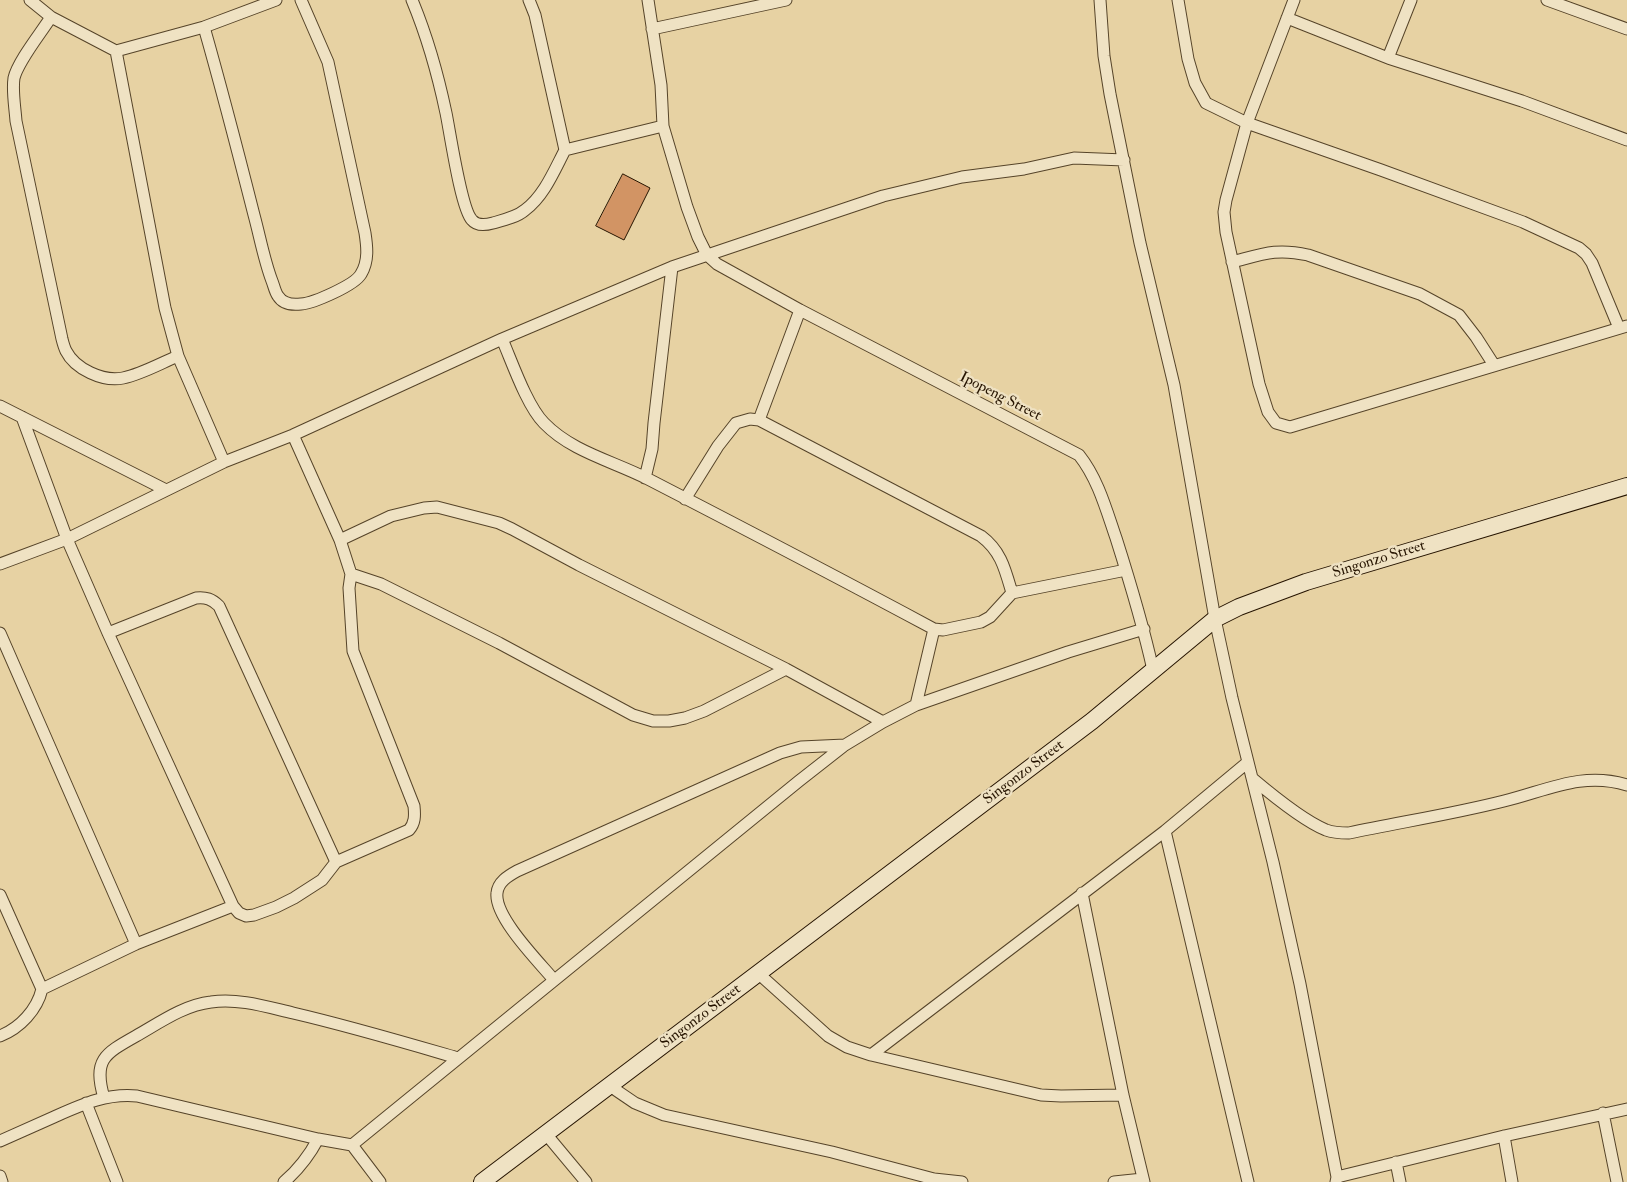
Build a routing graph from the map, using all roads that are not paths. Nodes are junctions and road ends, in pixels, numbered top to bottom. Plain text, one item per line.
1 (30, 0) edge
2 (276, 0) edge
3 (301, 0) edge
4 (412, 0) edge
5 (530, 0) edge
6 (648, 0) edge
7 (786, 0) edge
8 (1100, 0) edge
9 (1178, 0) edge
10 (1294, 0) edge
11 (1411, 0) edge
12 (1547, 0) edge
13 (51, 17) junction
14 (1287, 18) junction
15 (204, 27) junction
16 (652, 29) junction
17 (1627, 29) edge
18 (116, 51) junction
19 (1388, 58) junction
20 (1246, 123) junction
21 (663, 126) junction
22 (1627, 140) edge
23 (565, 150) junction
24 (1124, 160) junction
25 (707, 255) junction
26 (1232, 262) junction
27 (672, 267) junction
28 (800, 310) junction
29 (1623, 327) edge
30 (502, 339) junction
31 (178, 356) junction
32 (1494, 365) junction
33 (0, 406) edge
34 (22, 418) junction
35 (760, 420) junction
36 (293, 434) junction
37 (224, 462) junction
38 (645, 478) junction
39 (1627, 486) edge
40 (166, 490) junction
41 (685, 499) junction
42 (67, 539) junction
43 (340, 540) junction
44 (0, 564) edge
45 (1126, 570) junction
46 (351, 574) junction
47 (1012, 593) junction
48 (1215, 619) junction
49 (934, 629) junction
50 (1144, 629) junction
51 (0, 633) edge
52 (108, 634) junction
53 (786, 669) junction
54 (1153, 670) junction
55 (916, 705) junction
56 (883, 722) junction
57 (845, 745) junction
58 (1248, 762) junction
59 (1253, 779) junction
60 (1627, 785) edge
61 (1165, 831) junction
62 (336, 862) junction
63 (1082, 893) junction
64 (0, 895) edge
65 (233, 906) junction
66 (136, 944) junction
67 (759, 974) junction
68 (554, 980) junction
69 (42, 989) junction
70 (0, 1036) edge
71 (871, 1055) junction
72 (458, 1058) junction
73 (610, 1086) junction
74 (1123, 1095) junction
75 (104, 1098) junction
76 (86, 1103) junction
77 (1627, 1109) edge
78 (1603, 1113) junction
79 (546, 1134) junction
80 (1504, 1136) junction
81 (318, 1139) junction
82 (0, 1141) edge
83 (352, 1145) junction
84 (1396, 1162) junction
85 (0, 1176) edge
86 (1144, 1180) edge
87 (1337, 1180) edge
88 (2, 1182) edge
89 (117, 1182) edge
90 (284, 1182) edge
91 (380, 1182) edge
92 (482, 1182) edge
93 (586, 1182) edge
94 (962, 1182) edge
95 (1114, 1182) edge
96 (1248, 1182) edge
97 (1400, 1182) edge
98 (1512, 1182) edge
99 (1617, 1182) edge

1 - 13 street
2 - 15 street
3 - 15 street
4 - 23 street
5 - 23 street
6 - 16 street
7 - 16 street
8 - 24 street
9 - 20 street
10 - 14 street
11 - 19 street
12 - 17 street
13 - 18 street
13 - 31 street
14 - 19 street
14 - 20 street
15 - 18 street
16 - 21 street
18 - 31 street
19 - 22 street
20 - 26 street
20 - 29 street
21 - 23 street
21 - 25 street
24 - 25 street
24 - 48 street
25 - 27 street
25 - 28 street, Ipopeng Street
26 - 32 street
26 - 32 street
27 - 30 street
27 - 38 street
28 - 35 street
28 - 45 street, Ipopeng Street
29 - 32 street
30 - 36 street
30 - 38 street
31 - 37 street
33 - 34 street
34 - 40 street
34 - 42 street
35 - 41 street
35 - 47 street
36 - 37 street
36 - 43 street
37 - 40 street
38 - 41 street
39 - 48 street, Singonzo Street
40 - 42 street
41 - 49 street
42 - 44 street
42 - 52 street
43 - 46 street
43 - 53 street
45 - 47 street
45 - 50 street, Ipopeng Street
46 - 53 street
46 - 62 street
47 - 49 street
48 - 54 street, Singonzo Street
48 - 58 street
49 - 55 street
50 - 54 street, Ipopeng Street
50 - 55 street
51 - 66 street
52 - 62 street
52 - 65 street
53 - 56 street
54 - 67 street, Singonzo Street
55 - 56 street
56 - 57 street
57 - 68 street
57 - 68 street
58 - 59 street
58 - 61 street
59 - 60 street
59 - 87 street
61 - 63 street
61 - 96 street
62 - 65 street
63 - 71 street
63 - 74 street
64 - 69 street
65 - 66 street
66 - 69 street
67 - 71 street
67 - 73 street, Singonzo Street
68 - 72 street
69 - 70 street
71 - 74 street
72 - 75 street
72 - 83 street
73 - 79 street, Singonzo Street
73 - 94 street
74 - 86 street
75 - 76 street
75 - 81 street
76 - 82 street
76 - 89 street
77 - 78 street
78 - 80 street
78 - 99 street
79 - 92 street, Singonzo Street
79 - 93 street
80 - 84 street
80 - 98 street
81 - 83 street
81 - 90 street
83 - 91 street
84 - 87 street
84 - 97 street
85 - 88 street
86 - 95 street

